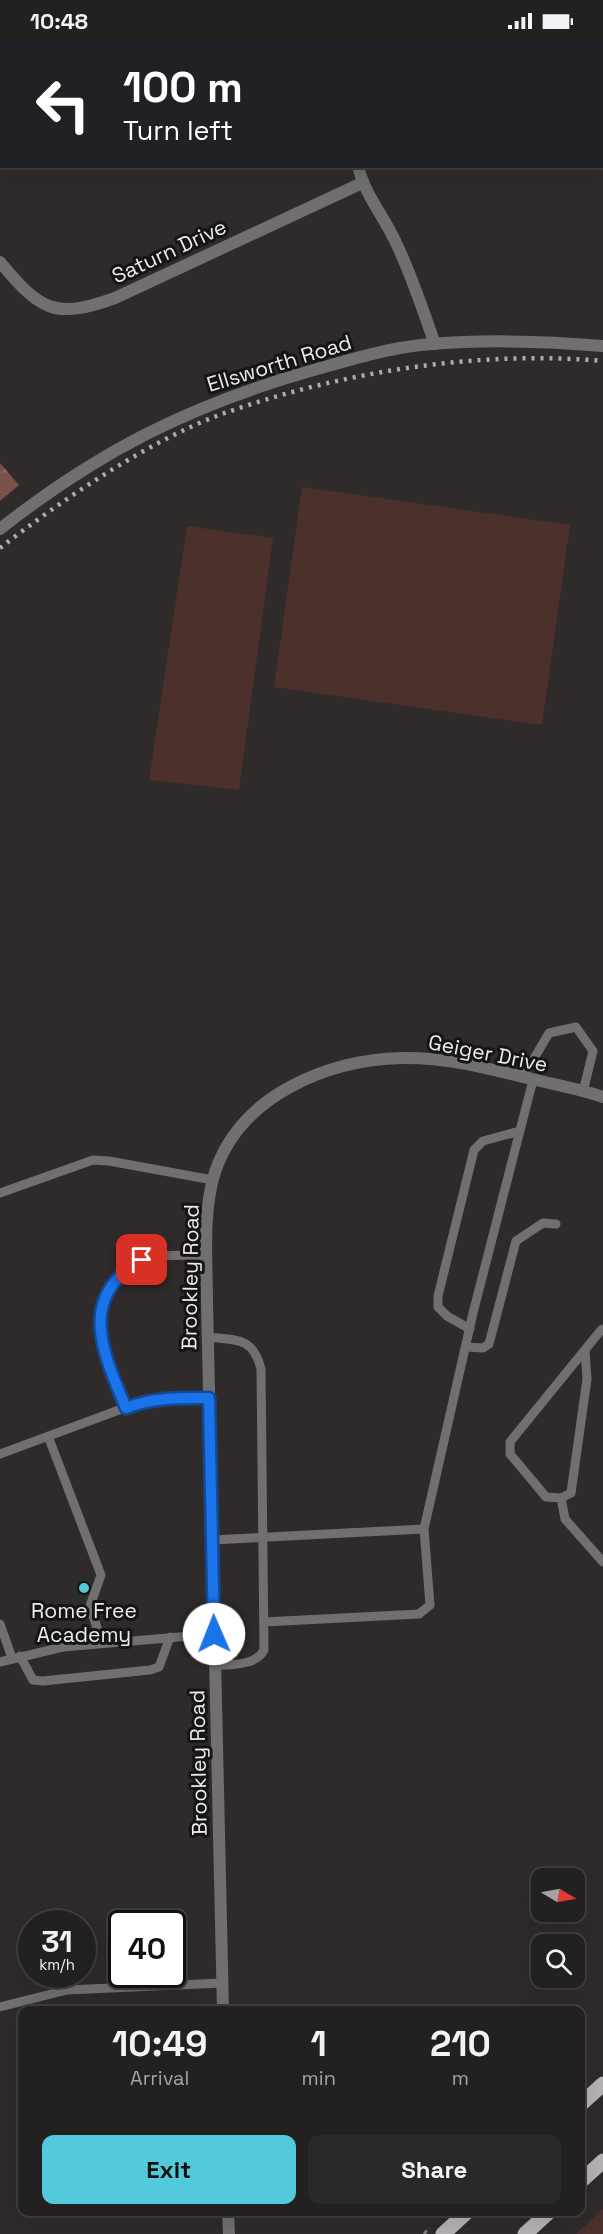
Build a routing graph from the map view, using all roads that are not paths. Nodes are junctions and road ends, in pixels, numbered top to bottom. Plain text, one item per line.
1 (358, 168) edge
2 (362, 183) junction
3 (0, 262) edge
4 (435, 344) junction
5 (603, 346) edge
6 (0, 529) edge
7 (528, 1078) junction
8 (583, 1092) junction
9 (603, 1097) edge
10 (520, 1131) junction
11 (212, 1186) junction
12 (0, 1194) edge
13 (556, 1224) dead end
14 (207, 1255) junction
15 (470, 1329) junction
16 (603, 1329) edge
17 (208, 1337) junction
18 (466, 1347) junction
19 (585, 1350) junction
20 (209, 1398) junction
21 (126, 1408) junction
22 (48, 1436) junction
23 (0, 1454) edge
24 (561, 1498) junction
25 (424, 1529) junction
26 (262, 1538) junction
27 (212, 1540) junction
28 (603, 1562) edge
29 (264, 1622) junction
30 (0, 1624) edge
31 (214, 1634) junction
32 (170, 1637) junction
33 (102, 1643) junction
34 (16, 1657) junction
35 (0, 1662) edge
36 (215, 1666) junction
37 (222, 1983) junction
38 (223, 2006) edge
39 (0, 2007) edge
40 (603, 2084) edge
41 (585, 2100) edge
42 (603, 2161) edge
43 (585, 2177) edge
44 (228, 2216) edge
45 (463, 2216) edge
46 (545, 2216) edge
47 (229, 2234) edge
48 (443, 2234) edge
49 (525, 2234) edge

1 - 2 street
2 - 3 street, Saturn Drive
2 - 4 street
4 - 5 street, Ellsworth Road
4 - 6 street, Ellsworth Road
7 - 8 street, Geiger Drive
7 - 8 lane
7 - 10 lane
7 - 11 street, Geiger Drive
8 - 9 street, Geiger Drive
10 - 15 lane
10 - 15 lane
11 - 12 lane
11 - 14 street, Brookley Road
13 - 18 lane
14 - 17 street, Brookley Road
14 - 21 lane
15 - 18 lane
16 - 19 lane
17 - 20 street, Brookley Road
17 - 26 lane
18 - 25 lane
19 - 24 lane
19 - 24 lane
20 - 21 lane
20 - 27 street, Brookley Road
21 - 22 lane
22 - 23 lane
22 - 33 lane
24 - 28 lane
25 - 26 lane
25 - 29 lane
26 - 27 lane
26 - 29 lane
27 - 31 street, Brookley Road
29 - 36 lane
30 - 34 lane
31 - 32 lane
31 - 36 street, Brookley Road
32 - 33 lane
32 - 34 lane
33 - 34 lane
34 - 35 lane
36 - 37 street, Brookley Road
37 - 38 street, Brookley Road
37 - 39 lane
40 - 41 main road
42 - 43 main road
44 - 47 street
45 - 48 main road
46 - 49 main road

